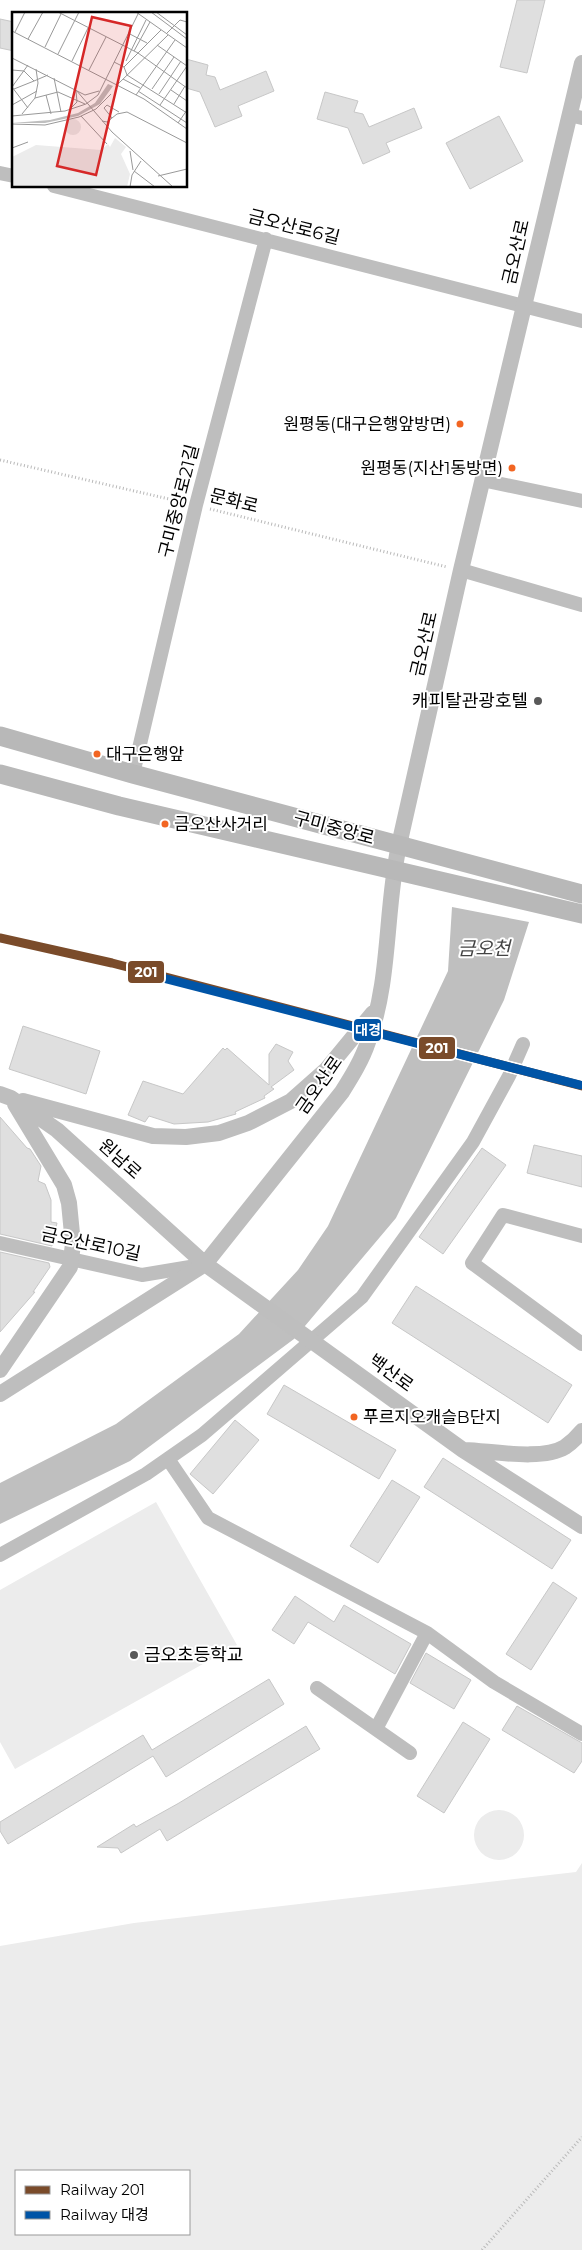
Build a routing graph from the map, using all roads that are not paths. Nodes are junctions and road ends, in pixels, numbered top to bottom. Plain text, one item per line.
1 (582, 63) edge
2 (576, 116) edge
3 (62, 188) edge
4 (266, 239) junction
5 (524, 306) junction
6 (582, 321) edge
7 (482, 480) junction
8 (582, 502) edge
9 (461, 570) junction
10 (582, 605) edge
11 (0, 736) edge
12 (0, 774) edge
13 (133, 774) junction
14 (399, 845) junction
15 (394, 869) junction
16 (581, 892) edge
17 (582, 914) edge
18 (378, 1008) junction
19 (523, 1044) dead end
20 (6, 1096) edge
21 (582, 1236) edge
22 (0, 1244) edge
23 (71, 1260) junction
24 (205, 1264) junction
25 (313, 1340) junction
26 (582, 1344) edge
27 (0, 1370) edge
28 (0, 1394) edge
29 (582, 1431) edge
30 (462, 1450) junction
31 (168, 1459) junction
32 (582, 1526) edge
33 (0, 1555) edge
34 (426, 1633) junction
35 (318, 1688) dead end
36 (376, 1729) junction
37 (582, 1734) edge
38 (410, 1753) dead end

1 - 2 street, 금오산로
2 - 5 street, 금오산로
3 - 4 street, 금오산로6길
4 - 5 street, 금오산로6길
4 - 13 street, 구미중앙로21길
5 - 6 street, 금오산로6길
5 - 7 street, 금오산로
7 - 8 street
7 - 9 street, 금오산로
9 - 10 street
9 - 14 street, 금오산로
11 - 13 main road, 구미중앙로
12 - 15 main road, 구미중앙로
13 - 14 main road, 구미중앙로
14 - 15 street, 금오산로
14 - 16 main road, 구미중앙로
15 - 17 main road, 구미중앙로
15 - 18 street, 금오산로
18 - 20 street
18 - 24 street, 금오산로
19 - 25 street
20 - 23 street
20 - 24 street, 원남로
21 - 26 street
22 - 23 street, 금오산로10길
23 - 24 street, 금오산로10길
23 - 27 street
24 - 25 street, 백산로
24 - 28 street, 금오산로
25 - 30 street, 백산로
25 - 31 street
29 - 30 street
30 - 32 street, 백산로
31 - 33 street
31 - 34 street
34 - 36 street
34 - 37 street
35 - 36 street
36 - 38 street

